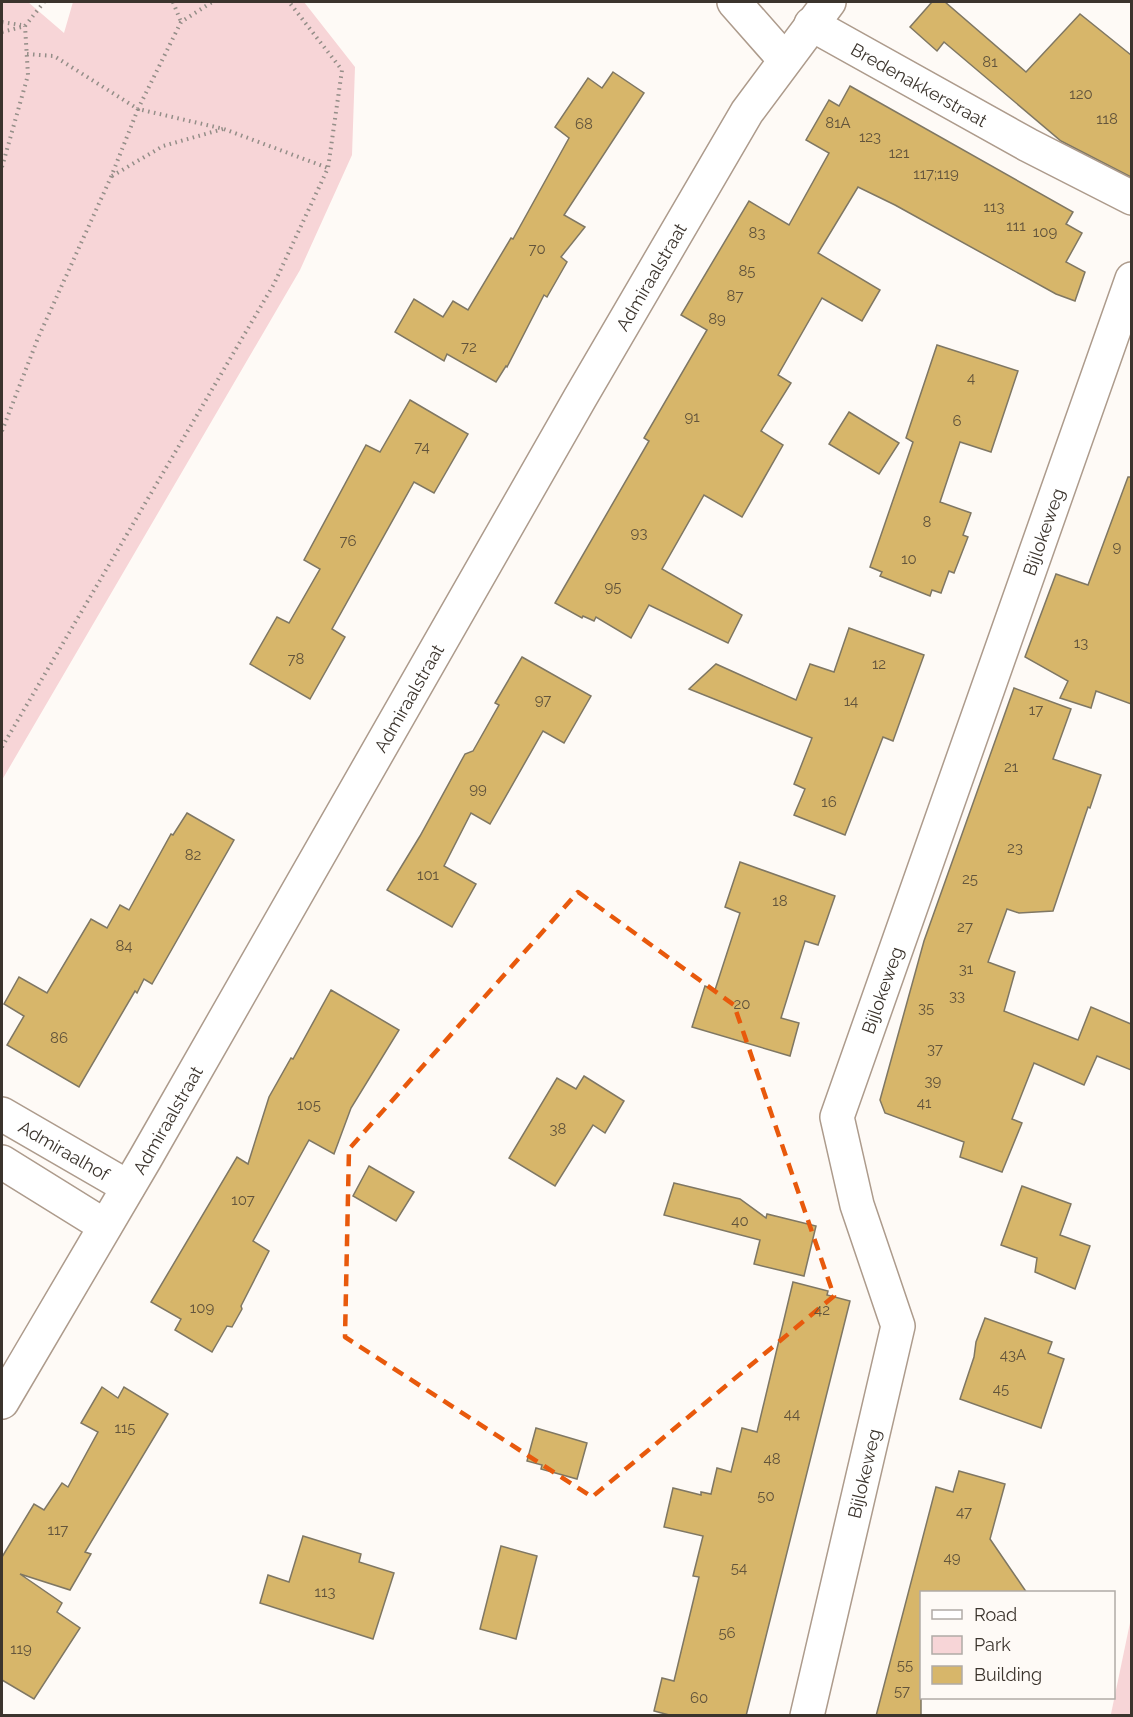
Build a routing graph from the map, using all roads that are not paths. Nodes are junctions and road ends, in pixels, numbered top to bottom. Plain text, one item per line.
1 (734, 2) edge
2 (820, 13) edge
3 (785, 60) junction
4 (1131, 198) edge
5 (1131, 279) edge
6 (2, 1114) edge
7 (2, 1162) edge
8 (128, 1187) junction
9 (105, 1226) junction
10 (2, 1402) edge
11 (807, 1716) edge

1 - 3 street
2 - 3 street, Admiraalstraat
2 - 4 street, Bredenakkerstraat
3 - 8 street, Admiraalstraat
5 - 11 street, Bijlokeweg
6 - 8 street, Admiraalhof
7 - 9 street
8 - 9 street, Admiraalstraat
9 - 10 street, Admiraalstraat

